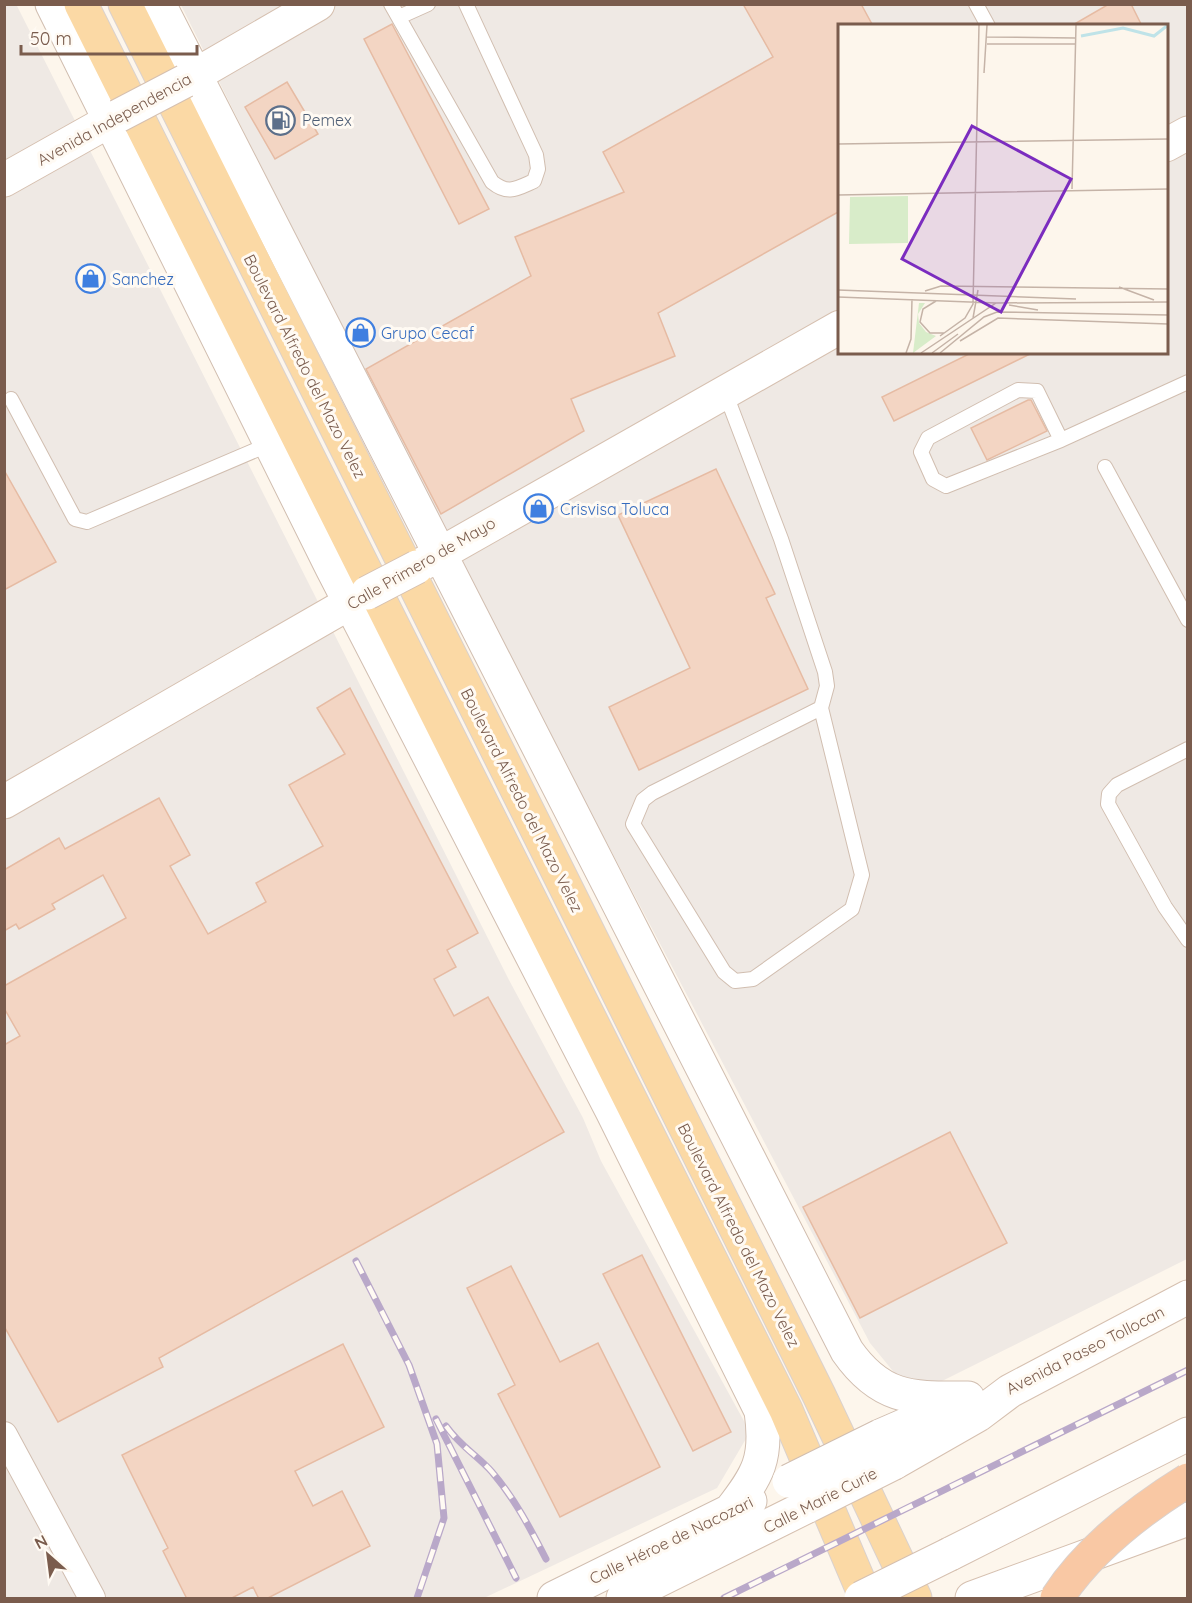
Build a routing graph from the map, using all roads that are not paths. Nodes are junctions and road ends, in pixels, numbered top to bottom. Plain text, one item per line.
1 (52, 4) edge
2 (81, 4) edge
3 (125, 4) edge
4 (159, 4) edge
5 (318, 4) edge
6 (428, 4) edge
7 (466, 4) edge
8 (976, 4) edge
9 (395, 11) edge
10 (987, 24) edge
11 (190, 78) junction
12 (113, 119) junction
13 (1188, 133) edge
14 (1168, 144) edge
15 (4, 180) edge
16 (838, 328) edge
17 (1188, 382) edge
18 (725, 390) junction
19 (11, 399) dead end
20 (1061, 440) junction
21 (270, 444) junction
22 (1105, 467) dead end
23 (427, 560) junction
24 (360, 598) junction
25 (1188, 620) edge
26 (821, 708) junction
27 (1188, 749) edge
28 (4, 802) edge
29 (1188, 940) edge
30 (1188, 1297) edge
31 (1010, 1391) junction
32 (968, 1398) junction
33 (1188, 1434) edge
34 (4, 1435) edge
35 (887, 1450) junction
36 (1188, 1480) edge
37 (798, 1494) junction
38 (730, 1511) junction
39 (1188, 1519) edge
40 (92, 1599) edge
41 (554, 1599) edge
42 (623, 1599) edge
43 (861, 1599) edge
44 (866, 1599) edge
45 (915, 1599) edge
46 (972, 1599) edge
47 (1057, 1599) edge

1 - 12 street
2 - 44 main road
3 - 45 main road, Boulevard Alfredo del Mazo Velez
4 - 11 street, Boulevard Alfredo del Mazo Velez
5 - 11 street, Avenida Independencia
6 - 9 lane
7 - 9 lane
8 - 10 lane
11 - 12 street, Avenida Independencia, bridge
11 - 23 street, Boulevard Alfredo del Mazo Velez
12 - 15 street, Avenida Independencia
12 - 21 street
13 - 14 street
16 - 18 street, Calle Primero de Mayo
17 - 20 lane
18 - 23 street, Calle Primero de Mayo
18 - 26 lane
19 - 21 lane
20 - 20 lane
21 - 24 street
22 - 25 lane
23 - 24 street, Calle Primero de Mayo, bridge
23 - 32 street, Boulevard Alfredo del Mazo Velez
24 - 28 street, Calle Primero de Mayo
24 - 38 street
26 - 26 lane
27 - 29 lane
30 - 31 street, Avenida Paseo Tollocan
31 - 32 street, Avenida Paseo Tollocan
31 - 35 street, Calle Marie Curie
32 - 35 street, Avenida Paseo Tollocan
33 - 43 street, bridge
34 - 40 street
35 - 37 street, Calle Marie Curie, bridge
36 - 47 highway, bridge
37 - 38 street, Calle Héroe de Nacozari
37 - 42 street, Calle Marie Curie
38 - 41 street, Calle Héroe de Nacozari
39 - 46 street

